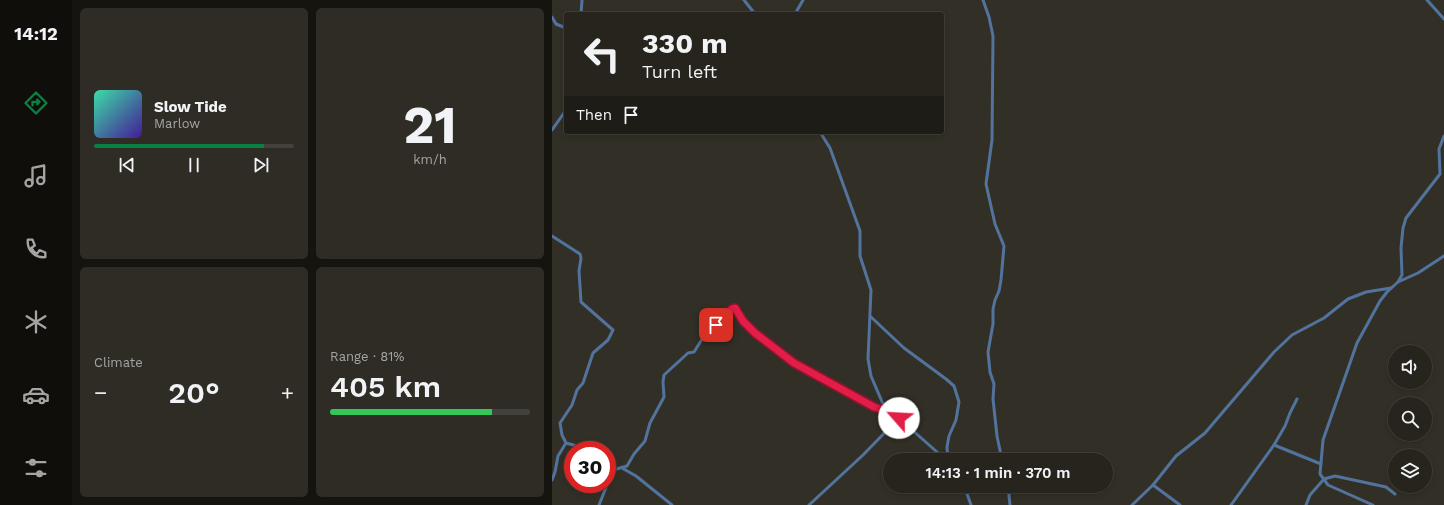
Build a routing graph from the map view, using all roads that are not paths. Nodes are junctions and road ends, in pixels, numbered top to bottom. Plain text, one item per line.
1 (582, 0) edge
2 (744, 0) edge
3 (804, 0) edge
4 (983, 0) edge
5 (1427, 0) edge
6 (581, 12) edge
7 (753, 12) edge
8 (796, 12) edge
9 (552, 17) edge
10 (1444, 19) edge
11 (564, 27) edge
12 (564, 113) edge
13 (552, 130) edge
14 (821, 134) edge
15 (1444, 136) edge
16 (552, 236) edge
17 (1444, 256) edge
18 (1398, 282) junction
19 (1392, 288) junction
20 (870, 317) junction
21 (1297, 399) dead end
22 (890, 410) junction
23 (899, 418) junction
24 (565, 441) edge
25 (1274, 445) junction
26 (564, 446) edge
27 (939, 453) edge
28 (947, 453) edge
29 (1001, 453) edge
30 (1321, 464) junction
31 (621, 467) junction
32 (616, 469) edge
33 (1324, 479) junction
34 (552, 480) edge
35 (1153, 485) junction
36 (604, 493) edge
37 (967, 493) edge
38 (1009, 493) edge
39 (1396, 494) dead end
40 (599, 505) edge
41 (672, 505) edge
42 (809, 505) edge
43 (971, 505) edge
44 (1010, 505) edge
45 (1132, 505) edge
46 (1180, 505) edge
47 (1231, 505) edge
48 (1306, 505) edge
49 (1373, 505) edge

1 - 6 street
2 - 7 street
3 - 8 street
4 - 29 street
5 - 10 street
9 - 11 street
12 - 13 street
14 - 20 street
15 - 18 street
16 - 24 street
17 - 18 street
18 - 19 street
19 - 30 street
19 - 35 street
20 - 22 street
20 - 28 street
21 - 25 street
22 - 23 street
22 - 31 street
23 - 27 street
23 - 42 street
25 - 30 street
25 - 47 street
26 - 34 street
30 - 33 street
31 - 32 street
31 - 41 street
33 - 39 street
33 - 48 street
33 - 49 street
35 - 45 street
35 - 46 street
36 - 40 street
37 - 43 street
38 - 44 street

